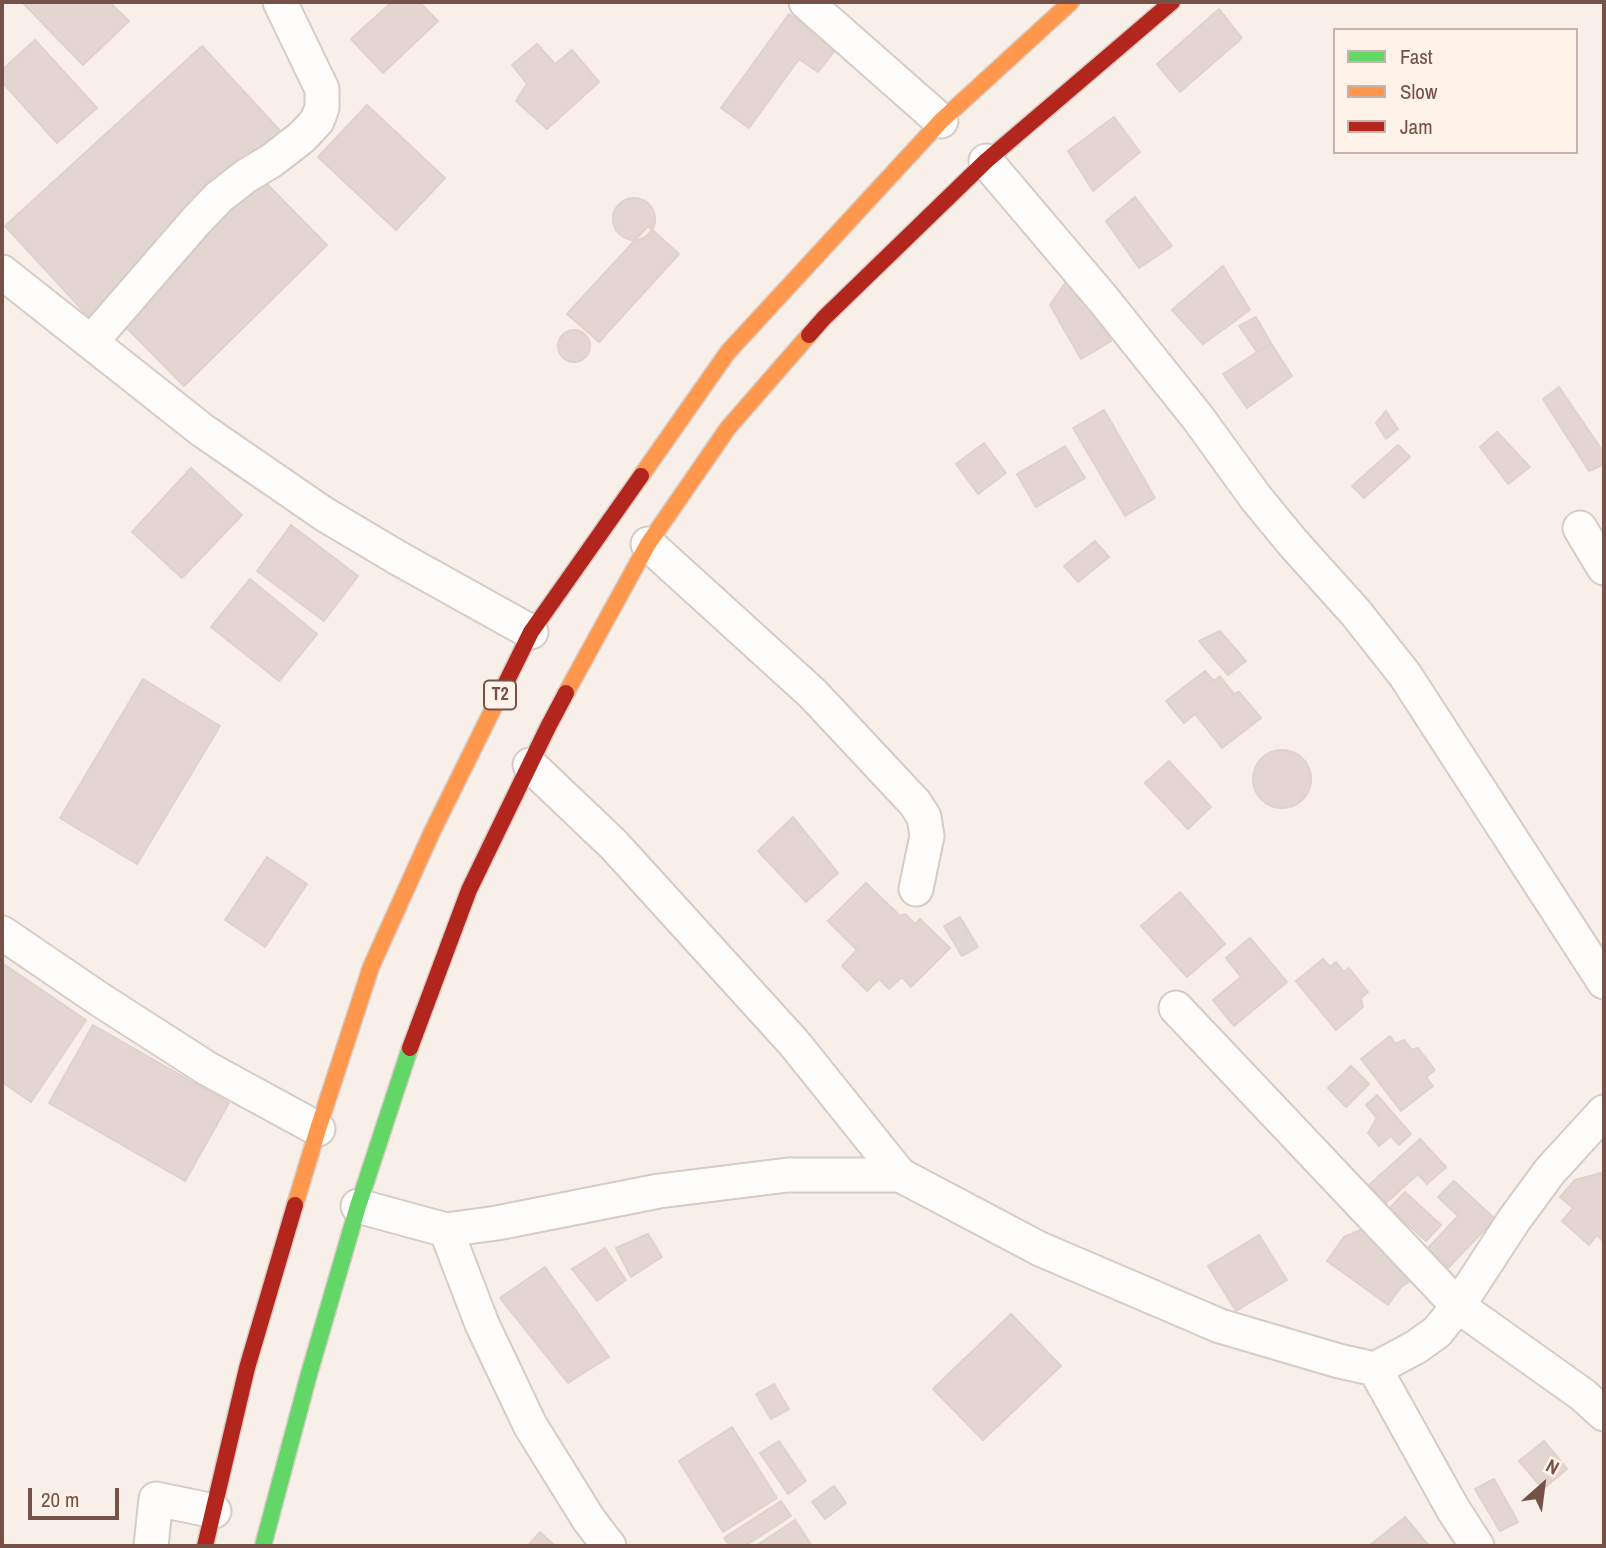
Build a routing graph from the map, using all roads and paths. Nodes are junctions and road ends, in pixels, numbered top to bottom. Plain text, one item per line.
1 (280, 2) edge
2 (806, 2) edge
3 (1071, 2) edge
4 (1172, 2) edge
5 (941, 121) junction
6 (986, 161) junction
7 (2, 272) edge
8 (91, 342) junction
9 (1580, 528) dead end
10 (649, 544) junction
11 (1604, 568) edge
12 (531, 632) junction
13 (530, 765) junction
14 (915, 889) dead end
15 (2, 933) edge
16 (1604, 982) edge
17 (1176, 1008) dead end
18 (1604, 1112) edge
19 (318, 1129) junction
20 (900, 1175) junction
21 (358, 1206) junction
22 (446, 1230) junction
23 (1458, 1306) junction
24 (1375, 1369) junction
25 (1604, 1414) edge
26 (214, 1511) junction
27 (151, 1546) edge
28 (205, 1546) edge
29 (262, 1546) edge
30 (609, 1546) edge
31 (1477, 1546) edge

1 - 8 street
2 - 5 street
3 - 5 main road, T2
4 - 6 main road
5 - 12 main road, T2
6 - 10 main road
6 - 16 street
7 - 8 street
8 - 12 street
9 - 11 street
10 - 13 main road
10 - 14 street
12 - 19 main road, T2
13 - 20 street
13 - 21 main road
15 - 19 street
17 - 23 street
18 - 23 street
19 - 26 main road, T2
20 - 22 street
20 - 24 street
21 - 22 street
21 - 29 main road
22 - 30 street
23 - 24 street
23 - 25 street
24 - 31 street
26 - 27 street
26 - 28 main road, T2

